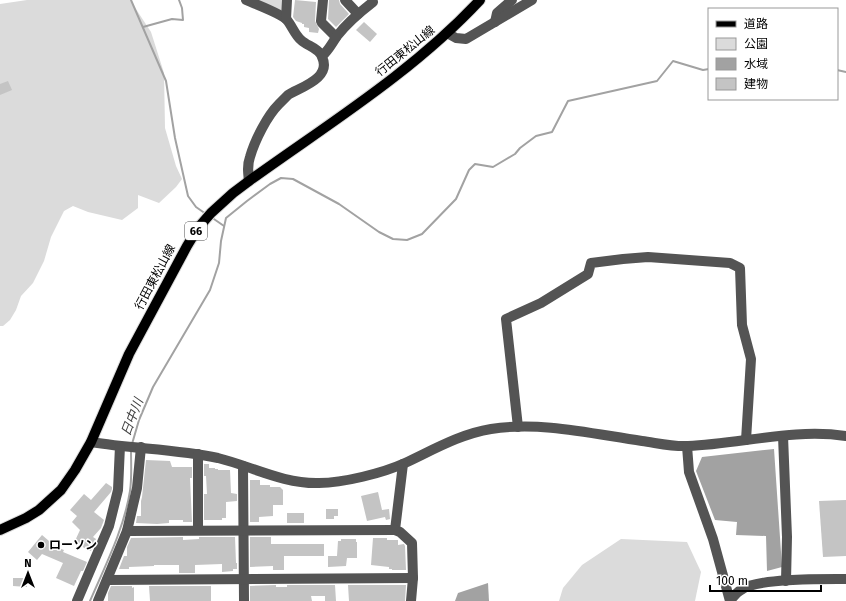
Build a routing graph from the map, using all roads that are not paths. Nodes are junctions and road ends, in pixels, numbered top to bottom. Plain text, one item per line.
1 (246, 0) edge
2 (287, 0) edge
3 (323, 0) edge
4 (345, 0) edge
5 (480, 0) edge
6 (512, 0) edge
7 (532, 0) edge
8 (373, 2) dead end
9 (358, 14) junction
10 (286, 19) junction
11 (495, 22) junction
12 (447, 33) junction
13 (336, 37) junction
14 (322, 56) junction
15 (249, 181) junction
16 (518, 427) junction
17 (783, 436) junction
18 (846, 436) edge
19 (746, 440) junction
20 (91, 442) junction
21 (120, 446) junction
22 (688, 446) junction
23 (141, 447) junction
24 (198, 454) junction
25 (403, 464) junction
26 (243, 466) junction
27 (0, 530) edge
28 (198, 530) junction
29 (244, 530) junction
30 (395, 530) junction
31 (127, 531) junction
32 (413, 578) junction
33 (244, 579) junction
34 (846, 579) edge
35 (107, 580) junction
36 (786, 581) junction
37 (77, 601) edge
38 (98, 601) edge
39 (244, 601) edge
40 (411, 601) edge
41 (730, 601) edge

1 - 10 street
2 - 10 street
3 - 13 street
4 - 9 street
5 - 12 main road, 行田東松山線 / 66
6 - 11 street
7 - 11 street
8 - 9 street
9 - 13 street
10 - 14 street
11 - 12 street
12 - 15 main road, 行田東松山線 / 66
13 - 14 street
14 - 15 street
15 - 20 main road, 行田東松山線 / 66
16 - 19 street
16 - 22 street
16 - 25 street
17 - 18 street
17 - 19 street
17 - 36 street
19 - 22 street
20 - 21 street
20 - 27 main road, 行田東松山線 / 66
21 - 23 street
21 - 37 street
22 - 41 street
23 - 24 street
23 - 31 street
24 - 26 street
24 - 28 street
25 - 26 street
25 - 30 street
26 - 29 street
28 - 29 street
28 - 31 street
29 - 30 street
29 - 33 street
30 - 32 street
31 - 35 street
32 - 33 street
32 - 40 street
33 - 35 street
33 - 39 street
34 - 36 street
35 - 38 street
36 - 41 street

